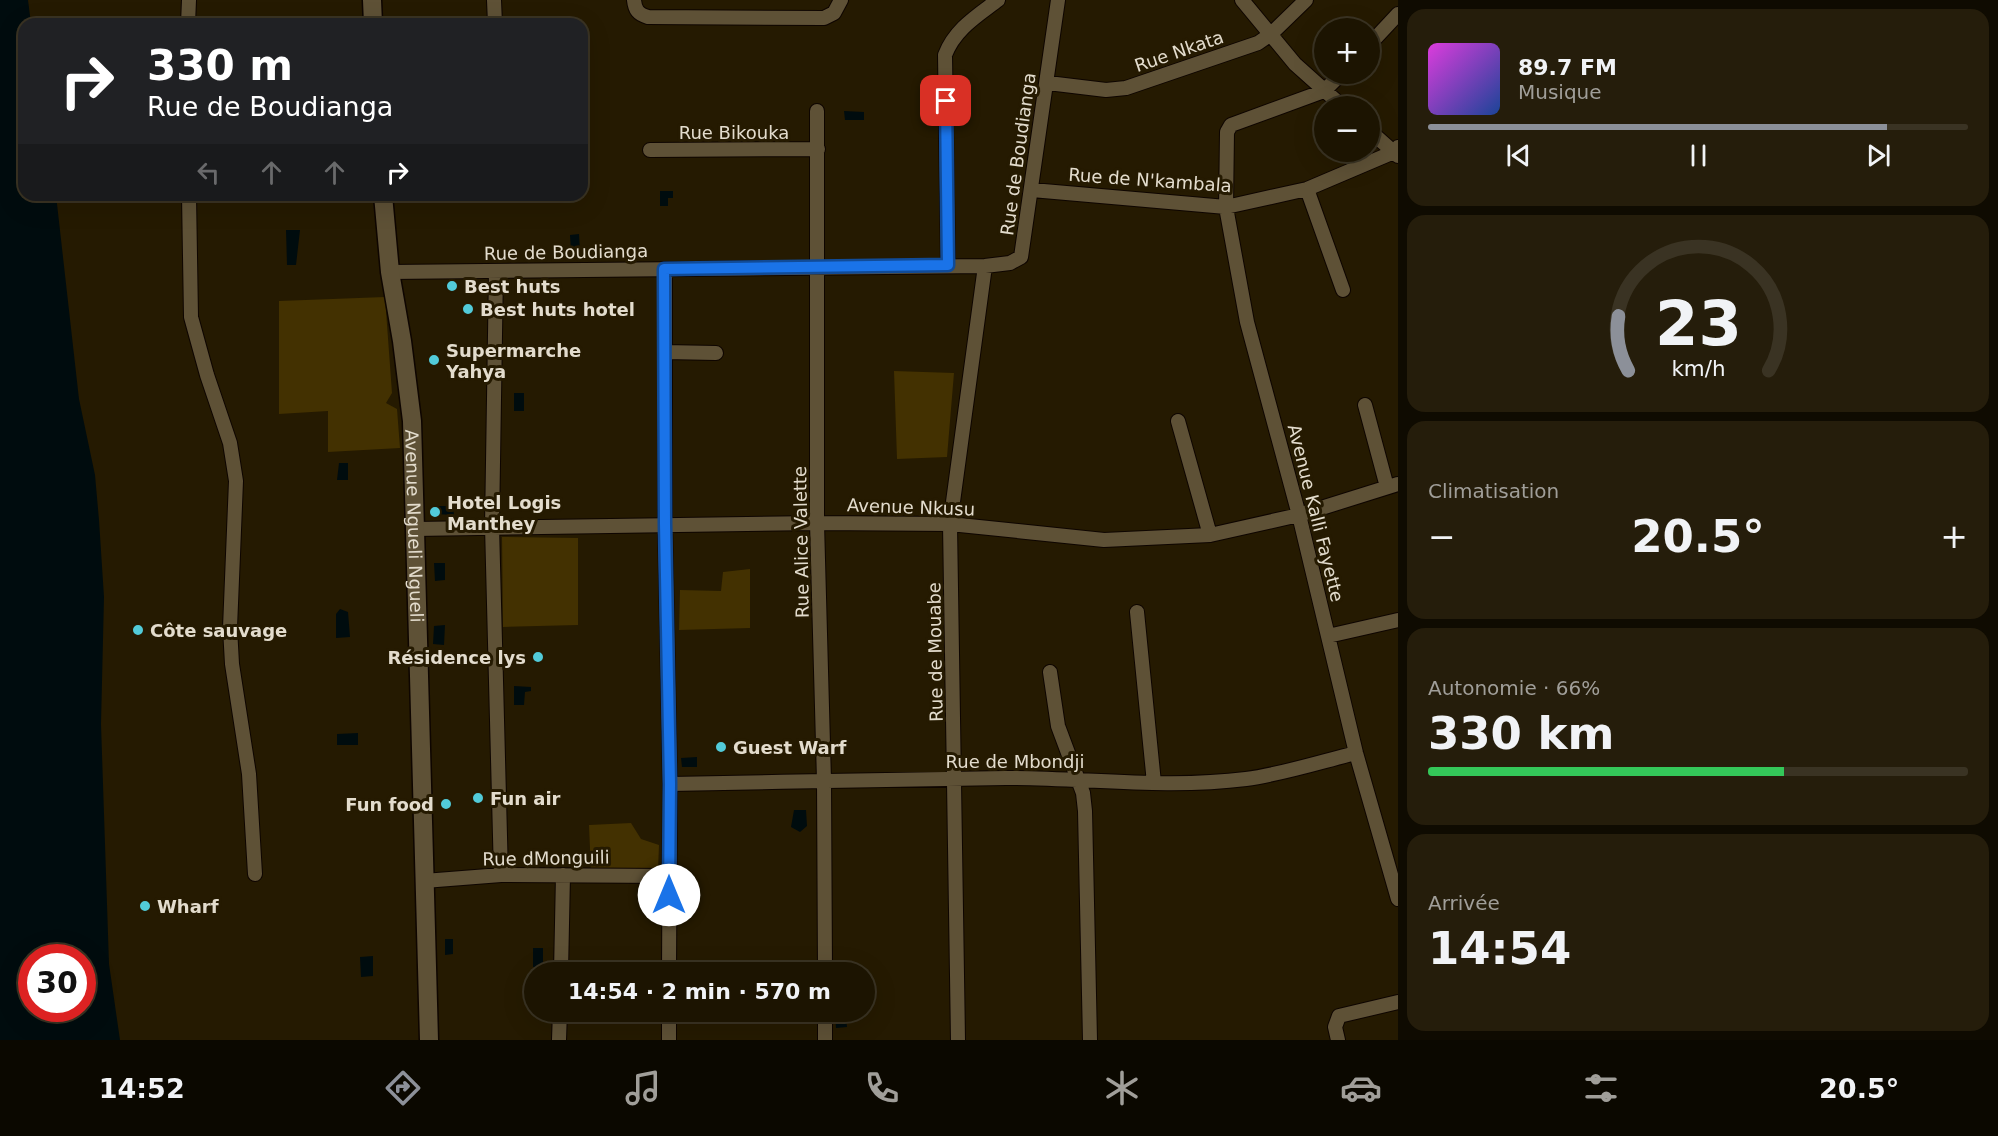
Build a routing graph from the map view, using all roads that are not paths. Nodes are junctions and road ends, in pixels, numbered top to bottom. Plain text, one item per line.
1 (189, 0) edge
2 (372, 0) edge
3 (494, 0) edge
4 (841, 0) edge
5 (998, 0) edge
6 (1058, 0) edge
7 (1242, 0) edge
8 (1306, 0) edge
9 (635, 5) edge
10 (1398, 14) edge
11 (188, 18) edge
12 (373, 18) edge
13 (495, 18) edge
14 (1380, 33) edge
15 (1271, 34) junction
16 (1048, 83) junction
17 (1331, 84) edge
18 (1324, 91) junction
19 (1330, 96) edge
20 (817, 111) dead end
21 (1380, 139) edge
22 (818, 149) junction
23 (650, 150) dead end
24 (1397, 152) edge
25 (1307, 189) junction
26 (1032, 190) junction
27 (189, 201) edge
28 (384, 201) edge
29 (1226, 207) junction
30 (948, 265) junction
31 (985, 266) junction
32 (816, 267) junction
33 (664, 269) junction
34 (496, 271) junction
35 (390, 272) junction
36 (1343, 290) dead end
37 (664, 352) junction
38 (716, 353) dead end
39 (1365, 405) dead end
40 (1178, 421) dead end
41 (1393, 486) edge
42 (1299, 515) junction
43 (817, 523) junction
44 (665, 524) junction
45 (950, 524) junction
46 (492, 526) junction
47 (415, 529) junction
48 (1210, 535) junction
49 (1137, 612) dead end
50 (1398, 620) edge
51 (1328, 636) junction
52 (1050, 672) dead end
53 (1356, 753) junction
54 (956, 778) junction
55 (1077, 779) junction
56 (824, 781) junction
57 (1154, 783) junction
58 (670, 784) junction
59 (1394, 868) edge
60 (255, 874) dead end
61 (501, 875) junction
62 (563, 875) junction
63 (669, 876) junction
64 (424, 881) junction
65 (1398, 899) edge
66 (561, 962) edge
67 (669, 962) edge
68 (825, 962) edge
69 (1398, 1002) edge
70 (560, 1022) edge
71 (669, 1022) edge
72 (825, 1022) edge
73 (429, 1040) edge
74 (559, 1040) edge
75 (669, 1040) edge
76 (825, 1040) edge
77 (958, 1040) edge
78 (1090, 1040) edge
79 (1338, 1040) edge

1 - 11 street
2 - 12 street
3 - 13 street
4 - 9 street
5 - 30 street
6 - 16 street, Rue de Boudianga
7 - 15 street
8 - 15 street, Rue Nkata
10 - 14 street
15 - 16 street, Rue Nkata
15 - 18 street
16 - 26 street, Rue de Boudianga
17 - 18 street
18 - 19 street
18 - 29 street, Avenue Kalli Fayette
20 - 22 street, Rue Alice Valette
21 - 24 street
22 - 23 street, Rue Bikouka
22 - 32 street, Rue Alice Valette
24 - 25 street, Rue de N'kambala
25 - 29 street, Rue de N'kambala
25 - 36 street
26 - 29 street, Rue de N'kambala
26 - 31 street, Rue de Boudianga
27 - 60 street
28 - 35 street, Avenue Ngueli Ngueli
29 - 42 street, Avenue Kalli Fayette
30 - 31 street, Rue de Boudianga
30 - 32 street, Rue de Boudianga
31 - 45 street, Rue de Mouabe
32 - 33 street, Rue de Boudianga
32 - 43 street, Rue Alice Valette
33 - 34 street, Rue de Boudianga
33 - 37 street
34 - 35 street, Rue de Boudianga
34 - 46 street
35 - 47 street, Avenue Ngueli Ngueli
37 - 38 street
37 - 44 street
39 - 41 street
40 - 48 street
41 - 42 street, Avenue Nkusu
42 - 48 street, Avenue Nkusu
42 - 51 street, Avenue Kalli Fayette
43 - 44 street, Avenue Nkusu
43 - 45 street, Avenue Nkusu
43 - 56 street, Rue Alice Valette
44 - 46 street, Avenue Nkusu
44 - 58 street
45 - 48 street, Avenue Nkusu
45 - 54 street, Rue de Mouabe
46 - 47 street, Avenue Nkusu
46 - 61 street
47 - 64 street, Avenue Ngueli Ngueli
49 - 57 street
50 - 51 street
51 - 53 street, Avenue Kalli Fayette
52 - 55 street
53 - 57 street, Rue de Mbondji
53 - 59 street, Avenue Kalli Fayette
54 - 55 street, Rue de Mbondji
54 - 56 street, Rue de Mbondji
54 - 77 street, Rue de Mouabe
55 - 57 street, Rue de Mbondji
55 - 78 street
56 - 58 street, Rue de Mbondji
56 - 68 street, Rue Alice Valette
58 - 63 street
59 - 65 street, Avenue Kalli Fayette
61 - 62 street, Rue dMonguili
61 - 64 street, Rue dMonguili
62 - 63 street, Rue dMonguili
62 - 66 street
63 - 67 street
64 - 73 street, Avenue Ngueli Ngueli
69 - 79 street
70 - 74 street
71 - 75 street
72 - 76 street

